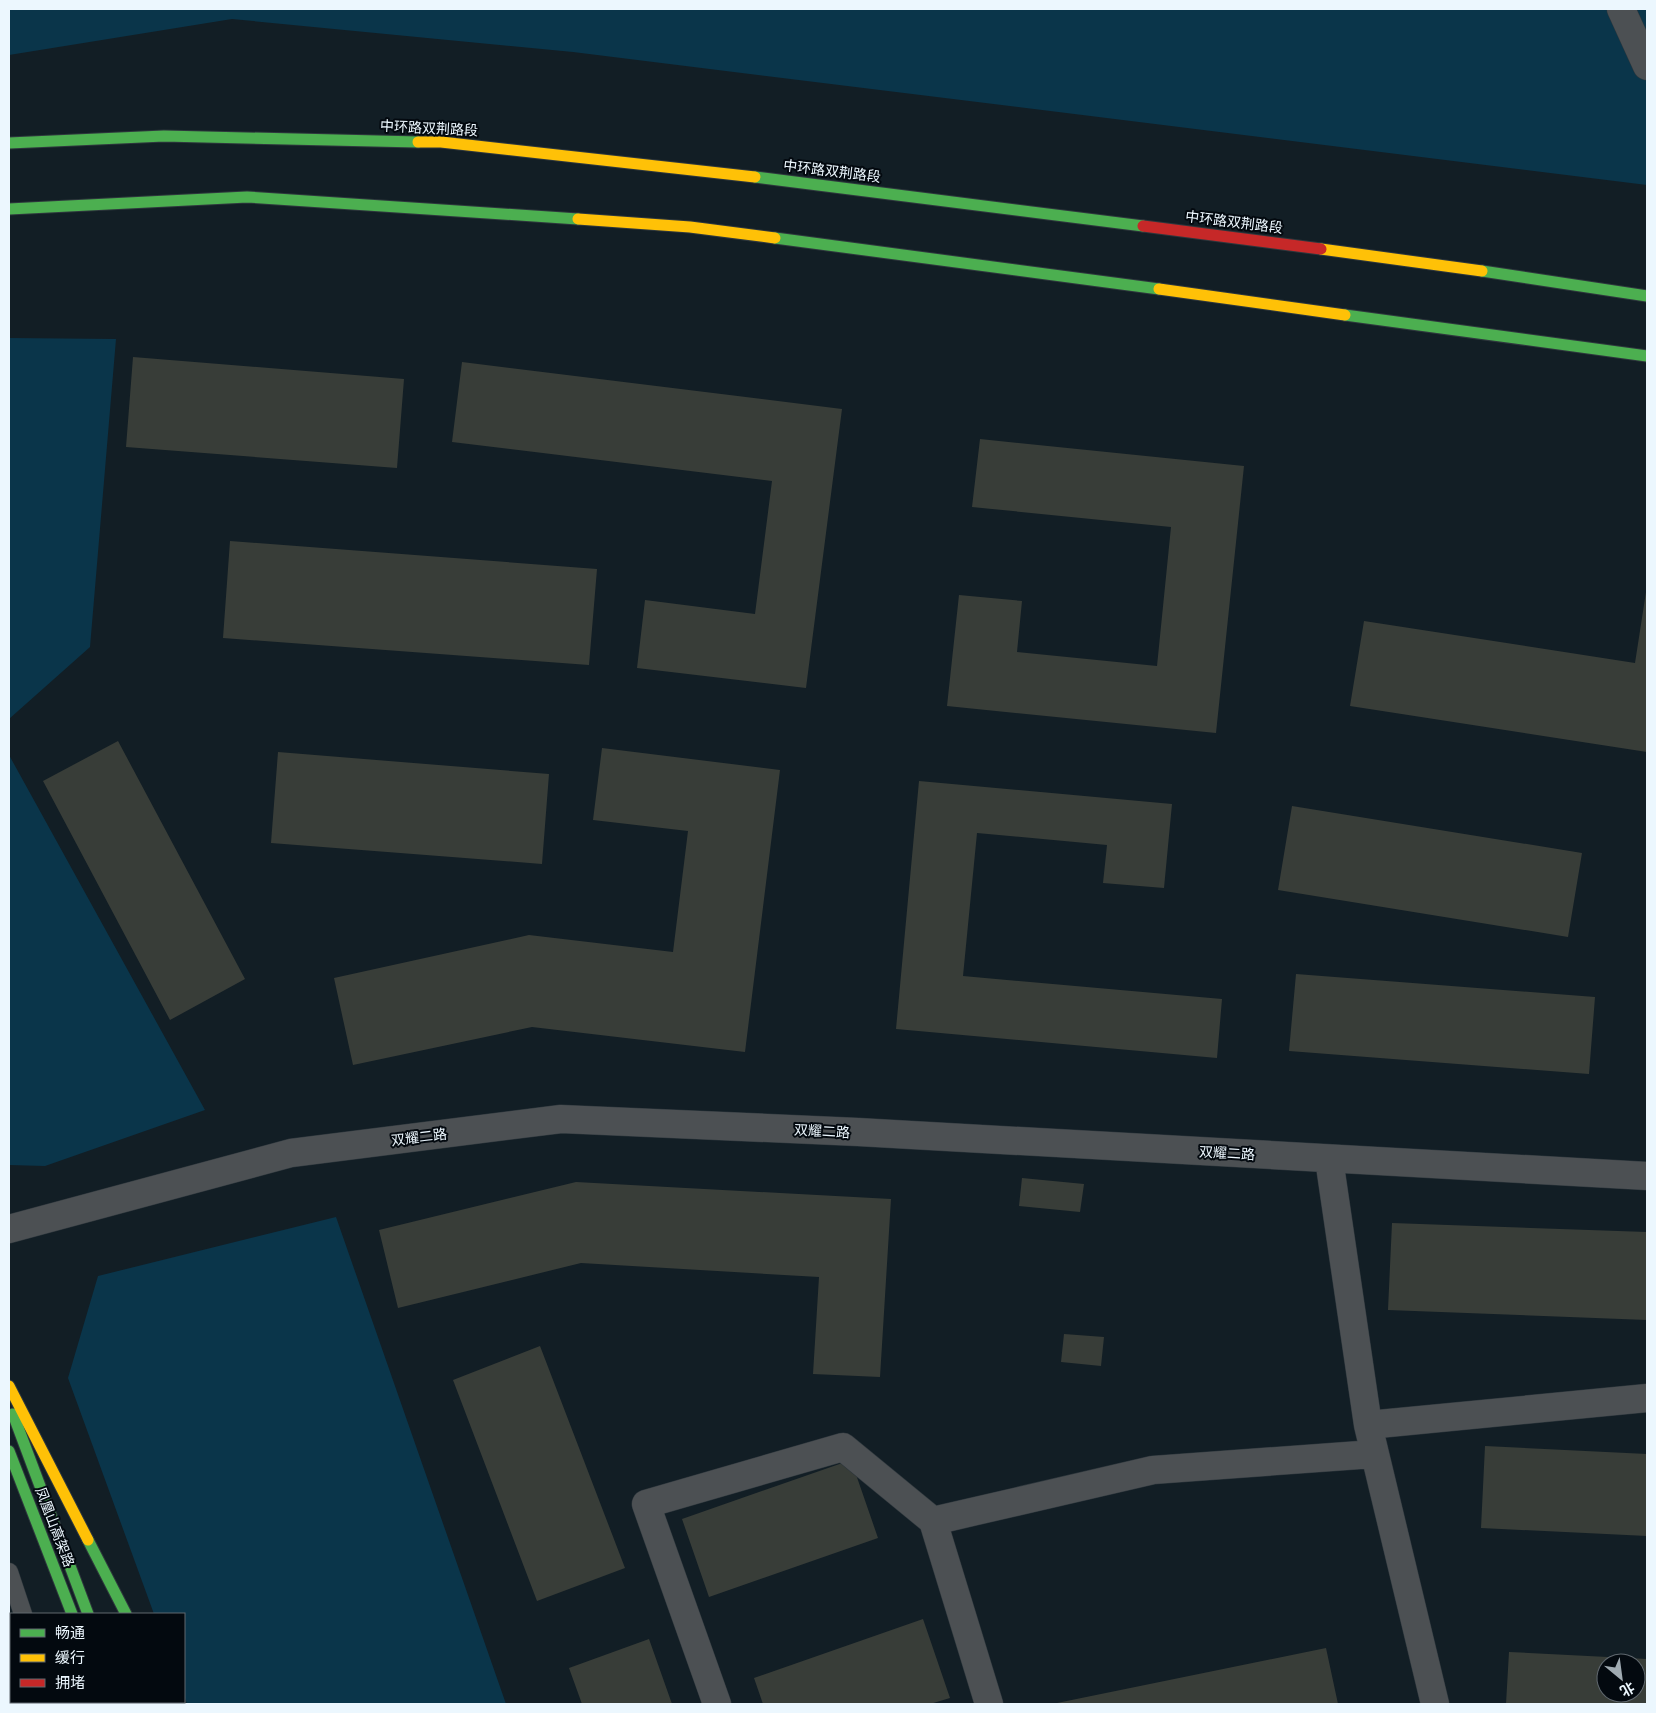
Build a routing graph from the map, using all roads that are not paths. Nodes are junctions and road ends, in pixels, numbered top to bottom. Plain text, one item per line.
1 (1621, 9) edge
2 (1647, 66) edge
3 (9, 143) edge
4 (9, 209) edge
5 (1647, 296) edge
6 (1647, 356) edge
7 (1329, 1158) junction
8 (1647, 1176) edge
9 (9, 1229) edge
10 (9, 1386) edge
11 (1647, 1398) edge
12 (9, 1403) edge
13 (1368, 1425) junction
14 (9, 1451) edge
15 (1374, 1454) junction
16 (933, 1521) junction
17 (9, 1572) edge
18 (23, 1613) edge
19 (72, 1613) edge
20 (88, 1613) edge
21 (125, 1613) edge
22 (717, 1704) edge
23 (989, 1704) edge
24 (1434, 1704) edge

1 - 2 street
3 - 5 main road, 中环路双荆路段
4 - 6 main road
7 - 8 street, 双耀二路
7 - 9 street, 双耀二路
7 - 13 street
10 - 21 main road
11 - 13 street
12 - 20 main road
13 - 15 street
14 - 19 main road, 凤凰山高架路
15 - 16 street
15 - 24 street
16 - 22 street
16 - 23 street
17 - 18 lane

